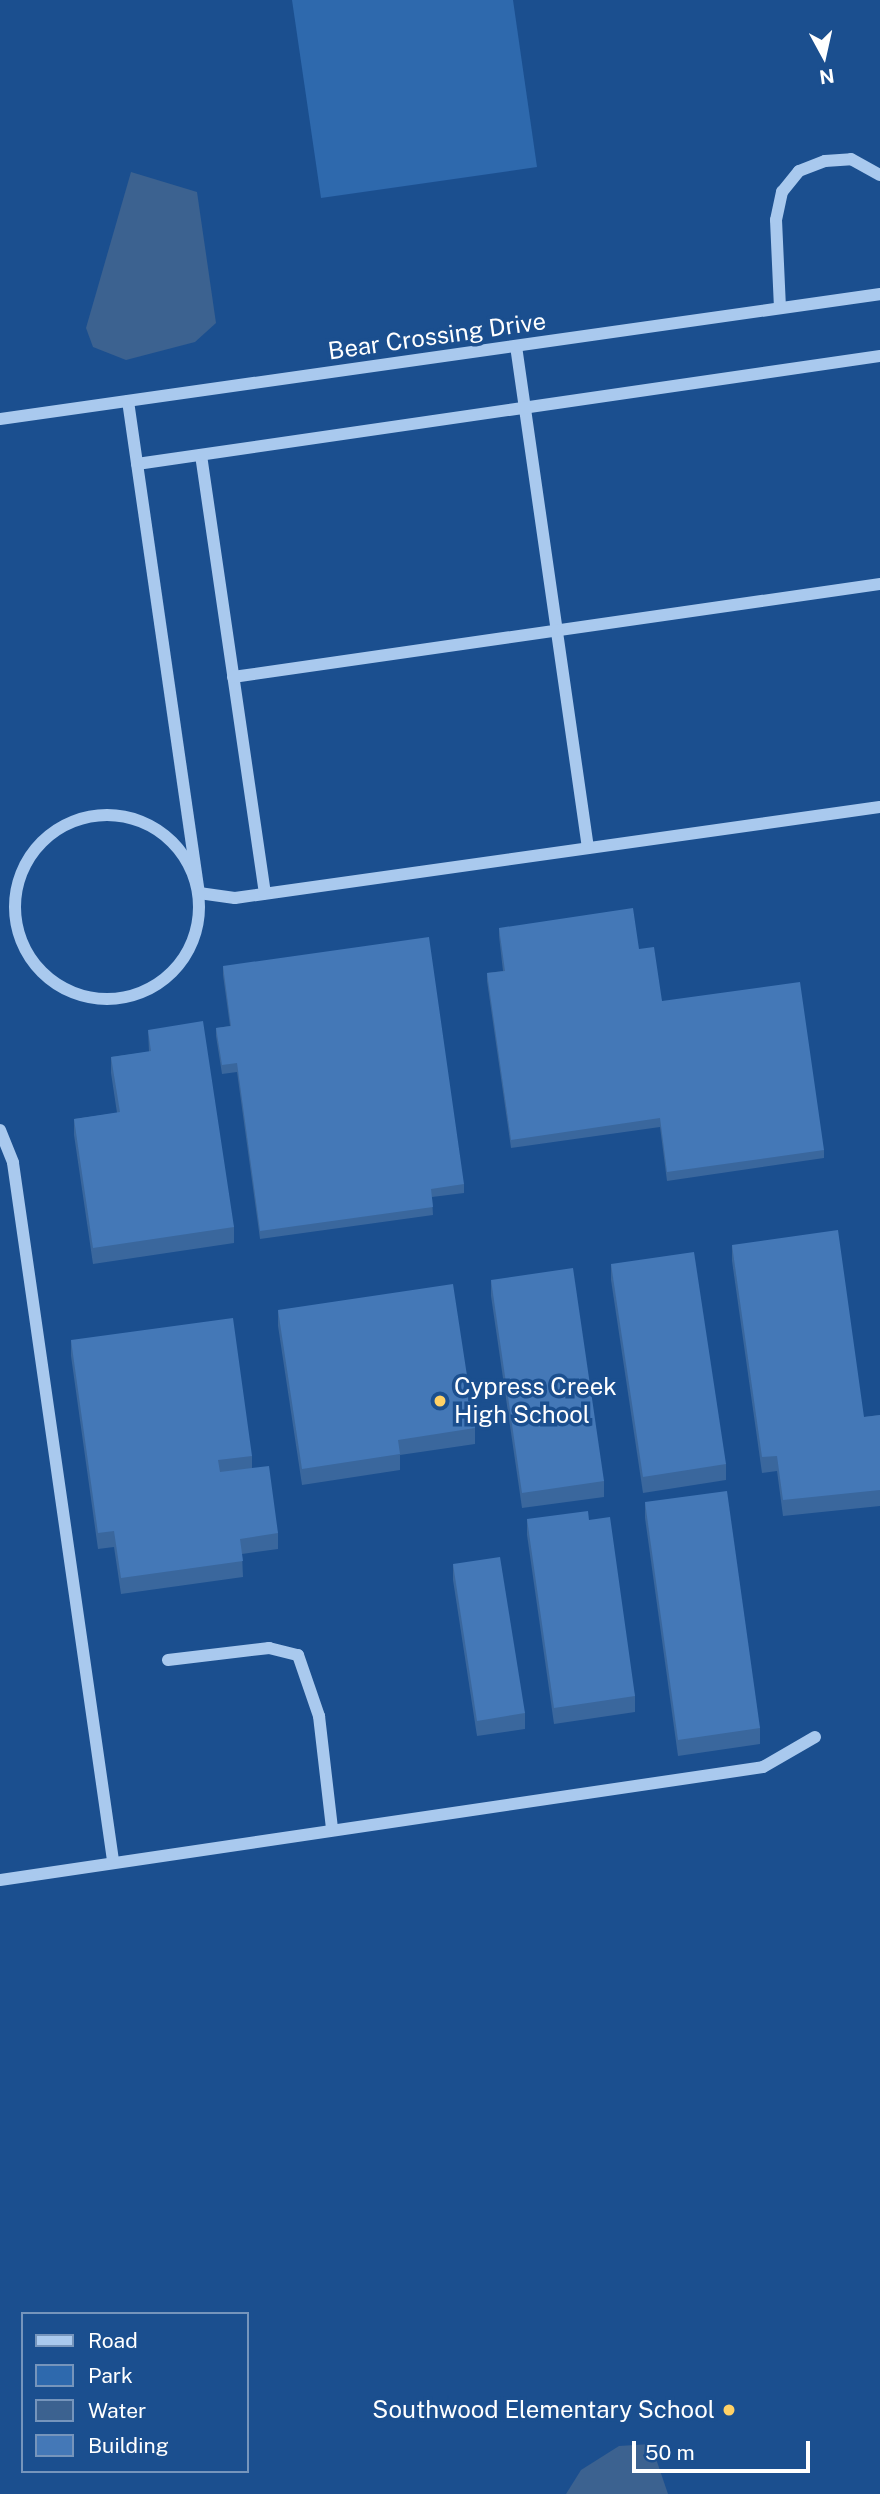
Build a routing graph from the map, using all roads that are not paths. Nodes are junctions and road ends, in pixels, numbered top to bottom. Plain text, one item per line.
1 (880, 175) edge
2 (880, 294) edge
3 (780, 308) junction
4 (516, 346) junction
5 (880, 356) edge
6 (128, 401) junction
7 (524, 408) junction
8 (0, 419) edge
9 (201, 455) junction
10 (137, 464) junction
11 (880, 584) edge
12 (556, 632) junction
13 (233, 677) junction
14 (880, 807) edge
15 (588, 848) junction
16 (200, 893) junction
17 (265, 893) junction
18 (0, 1130) edge
19 (168, 1660) dead end
20 (815, 1737) dead end
21 (332, 1829) junction
22 (113, 1860) junction
23 (0, 1880) edge

1 - 3 lane
2 - 3 lane, Bear Crossing Drive
3 - 4 lane, Bear Crossing Drive
4 - 6 lane, Bear Crossing Drive
4 - 7 lane
5 - 7 lane
6 - 8 lane, Bear Crossing Drive
6 - 10 lane
7 - 9 lane
7 - 12 lane
9 - 10 lane
9 - 13 lane
10 - 16 lane
11 - 12 lane
12 - 13 lane
12 - 15 lane
13 - 17 lane
14 - 15 lane
15 - 17 lane
16 - 16 lane
16 - 17 lane
18 - 22 lane
19 - 21 lane
20 - 21 lane
21 - 22 lane
22 - 23 lane

